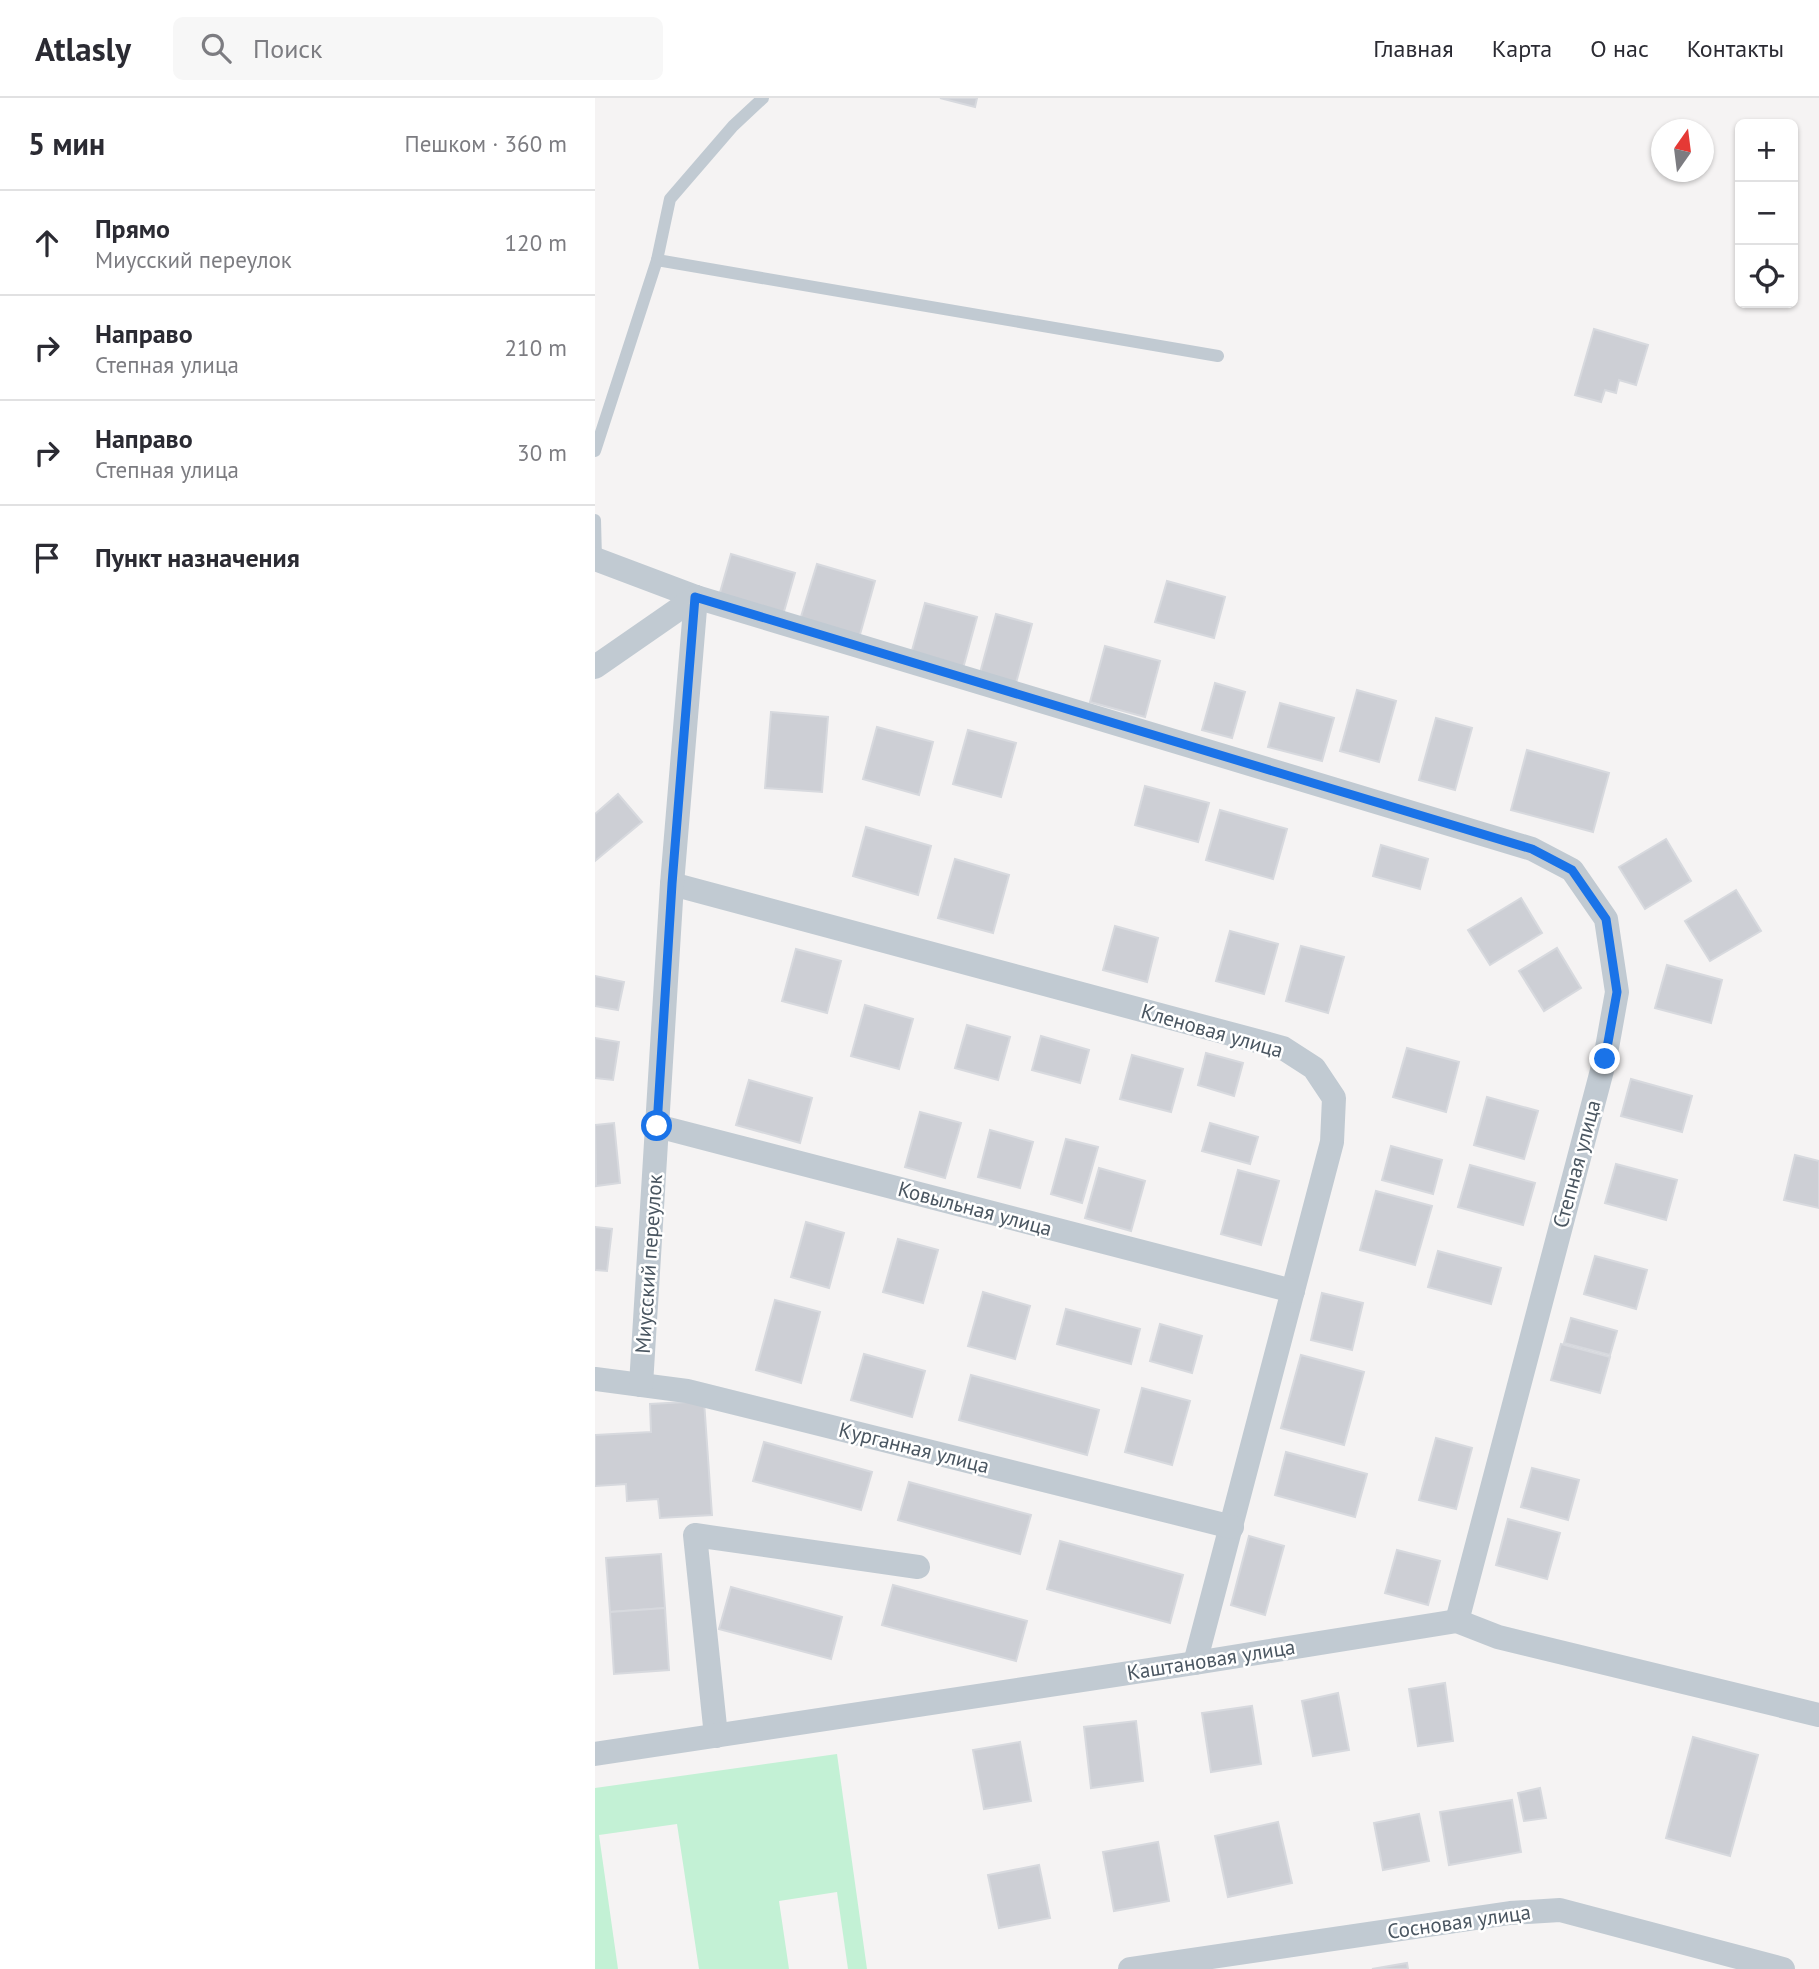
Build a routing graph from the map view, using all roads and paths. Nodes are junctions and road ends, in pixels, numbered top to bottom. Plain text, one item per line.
1 (763, 98) edge
2 (657, 260) junction
3 (1218, 356) dead end
4 (595, 451) edge
5 (595, 520) edge
6 (596, 559) edge
7 (695, 597) junction
8 (595, 667) edge
9 (672, 884) junction
10 (657, 1126) junction
11 (1293, 1291) junction
12 (595, 1379) edge
13 (641, 1385) junction
14 (1232, 1527) junction
15 (918, 1567) dead end
16 (1457, 1621) junction
17 (1195, 1663) junction
18 (1819, 1715) edge
19 (716, 1736) junction
20 (595, 1754) edge
21 (1130, 1969) edge
22 (1783, 1969) edge

1 - 2 lane
2 - 3 lane
2 - 4 lane
5 - 6 lane
6 - 7 street, Степная улица
7 - 8 street
7 - 9 street, Миусский переулок
7 - 16 street, Степная улица
9 - 10 street, Миусский переулок
9 - 11 street, Кленовая улица
10 - 11 street, Ковыльная улица
10 - 13 street, Миусский переулок
11 - 14 street, Кленовая улица
12 - 13 street, Курганная улица
13 - 14 street, Курганная улица
14 - 17 street, Кленовая улица
15 - 19 street
16 - 17 street, Каштановая улица
16 - 18 street
17 - 19 street, Каштановая улица
19 - 20 street, Каштановая улица
21 - 22 street, Сосновая улица

